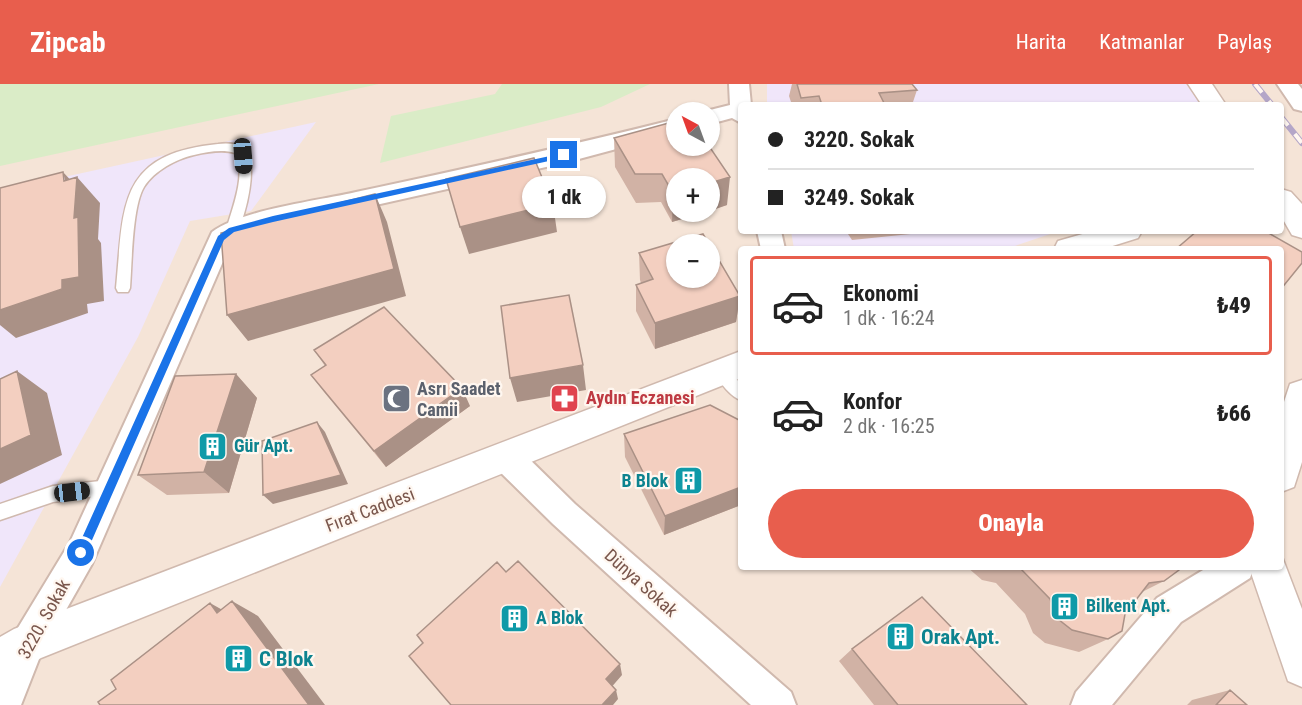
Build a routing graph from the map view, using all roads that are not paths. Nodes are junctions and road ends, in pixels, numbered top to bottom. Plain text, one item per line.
1 (740, 84) edge
2 (1200, 84) edge
3 (1287, 84) edge
4 (740, 102) edge
5 (1212, 102) edge
6 (1302, 104) edge
7 (738, 113) edge
8 (720, 116) edge
9 (666, 129) edge
10 (1284, 202) edge
11 (1302, 228) edge
12 (226, 234) junction
13 (1118, 234) edge
14 (1078, 246) edge
15 (123, 288) dead end
16 (735, 377) edge
17 (1302, 394) edge
18 (507, 457) junction
19 (1284, 464) edge
20 (110, 487) junction
21 (0, 512) edge
22 (1233, 570) edge
23 (1269, 570) edge
24 (1302, 667) edge
25 (13, 680) edge
26 (778, 705) edge
27 (1089, 705) edge

1 - 4 street
2 - 5 street
3 - 6 street
7 - 8 street
9 - 12 street
10 - 11 street
12 - 15 lane
12 - 20 street, 3220. Sokak
13 - 14 street
16 - 18 street, Fırat Caddesi
17 - 19 street
18 - 25 street, Fırat Caddesi
18 - 26 street, Dünya Sokak
20 - 21 lane
20 - 25 street, 3220. Sokak
22 - 27 street
23 - 24 street

